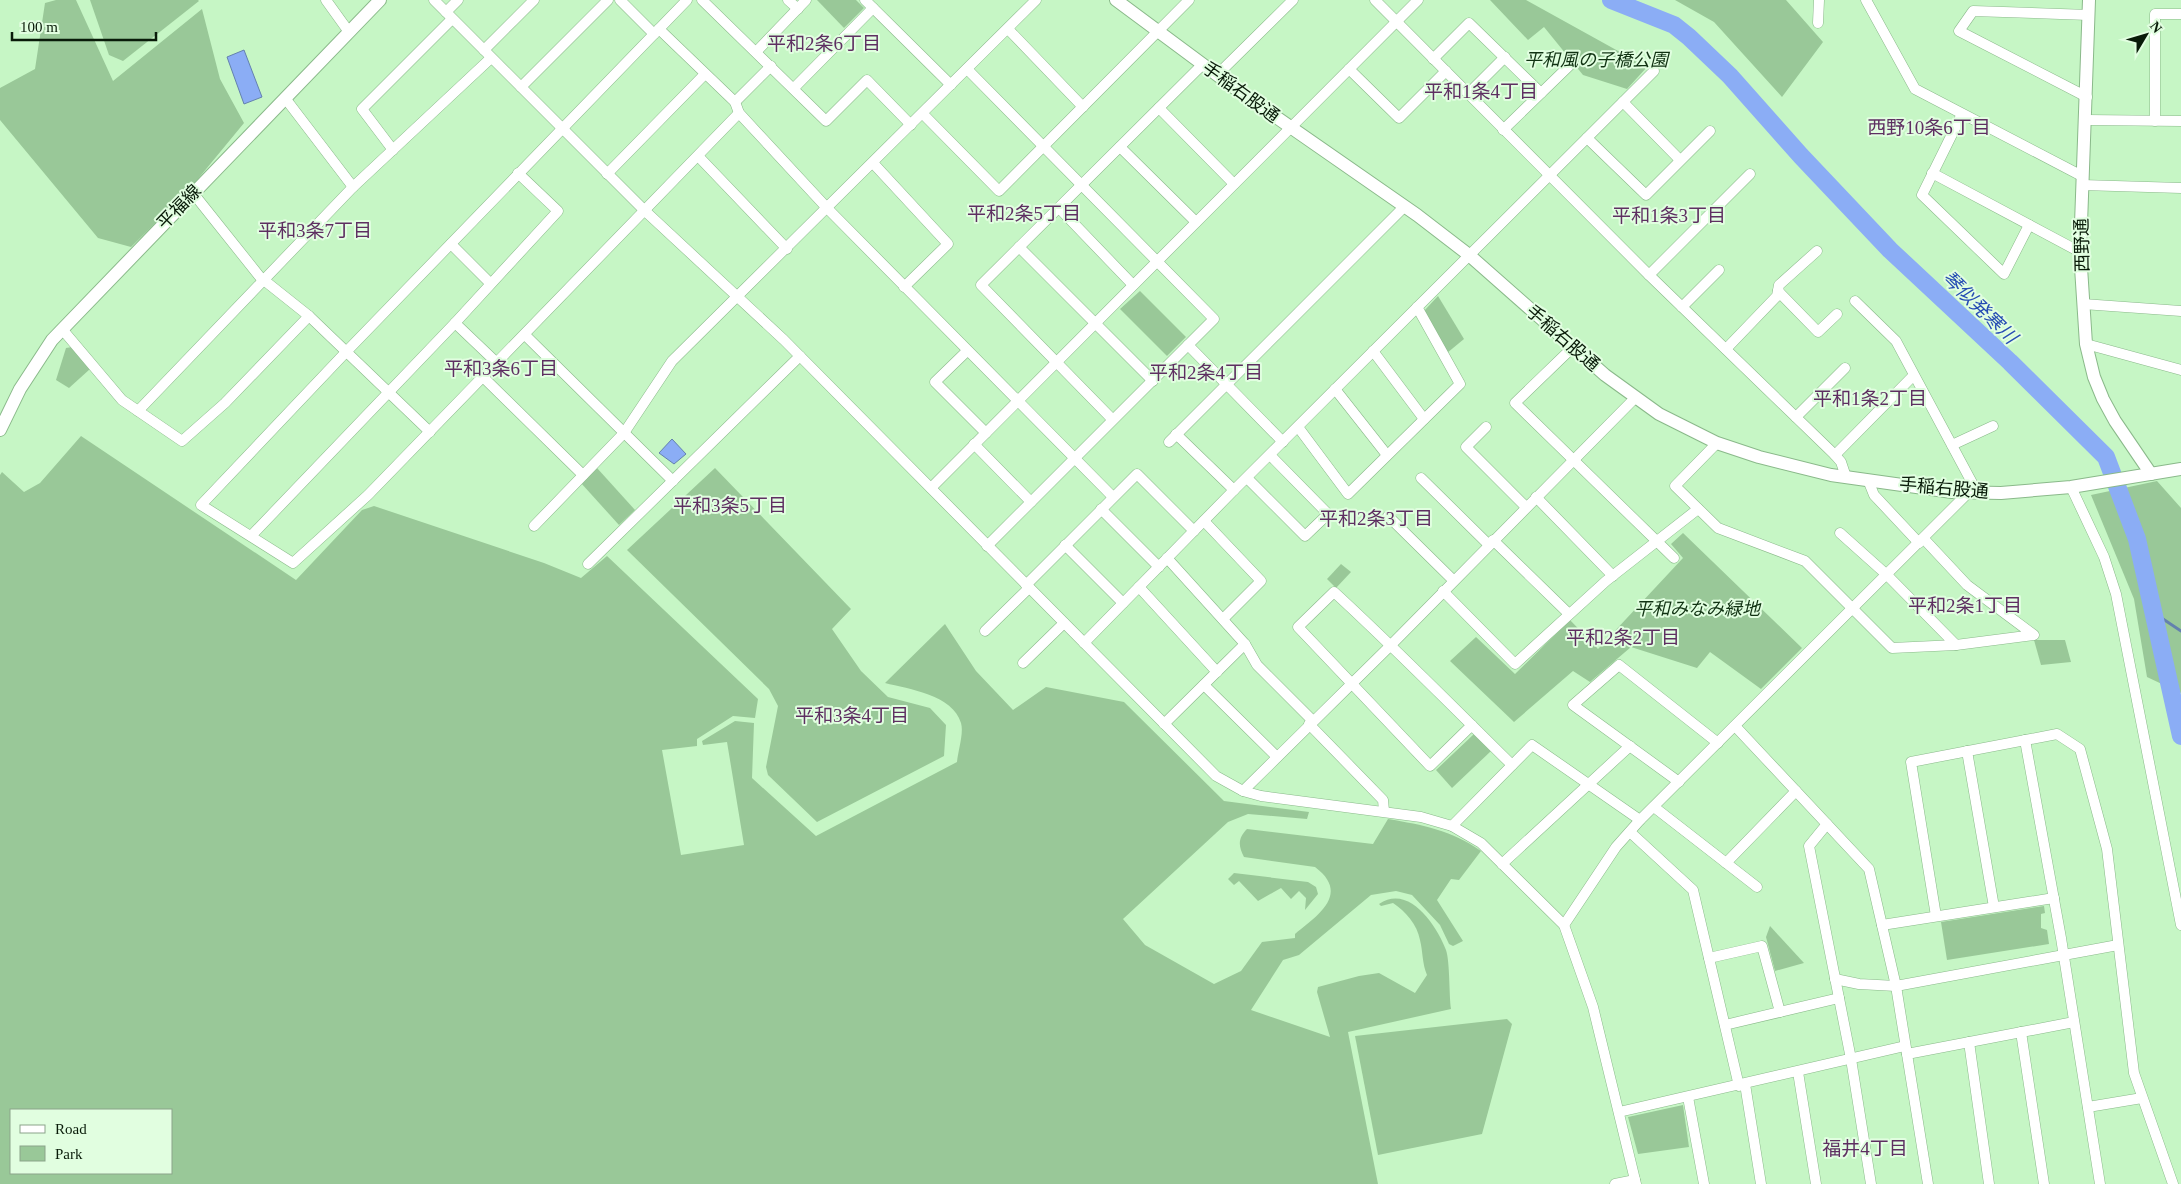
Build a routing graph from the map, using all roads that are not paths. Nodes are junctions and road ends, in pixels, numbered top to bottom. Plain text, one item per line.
1 (326, 0) edge
2 (380, 0) edge
3 (434, 0) edge
4 (458, 0) edge
5 (534, 0) edge
6 (608, 0) edge
7 (620, 0) edge
8 (687, 0) edge
9 (702, 0) edge
10 (788, 0) edge
11 (806, 0) edge
12 (865, 0) edge
13 (1036, 0) edge
14 (1116, 0) edge
15 (1189, 0) edge
16 (1293, 0) edge
17 (1375, 0) edge
18 (1418, 0) edge
19 (1819, 0) edge
20 (1866, 0) edge
21 (2089, 0) edge
22 (873, 8) junction
23 (798, 9) junction
24 (2181, 14) edge
25 (449, 15) junction
26 (2088, 15) junction
27 (1396, 22) junction
28 (1818, 23) dead end
29 (1008, 29) junction
30 (657, 31) junction
31 (1158, 31) junction
32 (349, 32) junction
33 (756, 52) junction
34 (488, 54) junction
35 (1505, 57) junction
36 (1433, 59) junction
37 (1203, 64) junction
38 (1570, 65) dead end
39 (771, 66) junction
40 (967, 69) junction
41 (1349, 69) junction
42 (1446, 71) junction
43 (1654, 71) dead end
44 (705, 74) junction
45 (1217, 75) junction
46 (951, 86) junction
47 (521, 87) junction
48 (794, 88) junction
49 (1542, 93) junction
50 (1468, 94) junction
51 (2087, 97) junction
52 (285, 98) junction
53 (735, 102) junction
54 (1623, 102) junction
55 (1083, 107) junction
56 (1159, 108) junction
57 (739, 113) junction
58 (922, 114) junction
59 (1962, 114) junction
60 (2086, 120) junction
61 (2155, 121) junction
62 (2181, 121) edge
63 (911, 125) junction
64 (1291, 128) junction
65 (563, 129) junction
66 (1504, 130) junction
67 (1710, 131) dead end
68 (1587, 138) junction
69 (1044, 146) junction
70 (1120, 147) junction
71 (393, 150) junction
72 (698, 156) junction
73 (1680, 160) junction
74 (873, 162) junction
75 (518, 173) junction
76 (1932, 173) junction
77 (607, 174) junction
78 (1750, 174) dead end
79 (1549, 176) junction
80 (2082, 181) junction
81 (1082, 184) junction
82 (1234, 184) junction
83 (353, 187) junction
84 (2181, 188) edge
85 (193, 193) junction
86 (1404, 207) junction
87 (827, 208) junction
88 (1058, 208) junction
89 (644, 210) junction
90 (1196, 222) junction
91 (2029, 225) junction
92 (451, 244) junction
93 (1020, 247) junction
94 (786, 249) junction
95 (1817, 251) dead end
96 (2080, 252) junction
97 (1469, 255) junction
98 (1157, 260) junction
99 (1719, 270) dead end
100 (1649, 275) junction
101 (265, 280) junction
102 (490, 282) junction
103 (1134, 285) junction
104 (904, 287) junction
105 (1778, 291) junction
106 (738, 298) junction
107 (1855, 301) dead end
108 (2083, 304) junction
109 (1417, 307) junction
110 (1682, 308) junction
111 (2181, 311) edge
112 (1837, 314) dead end
113 (309, 316) junction
114 (454, 323) junction
115 (1095, 323) junction
116 (62, 329) junction
117 (525, 335) junction
118 (2086, 344) junction
119 (1188, 345) junction
120 (1573, 347) junction
121 (967, 350) junction
122 (1726, 350) junction
123 (1372, 351) junction
124 (346, 352) junction
125 (800, 356) junction
126 (1057, 362) junction
127 (497, 363) junction
128 (1845, 368) dead end
129 (2181, 370) edge
130 (1913, 376) junction
131 (483, 377) junction
132 (1153, 381) junction
133 (1226, 384) junction
134 (1335, 389) junction
135 (388, 392) junction
136 (1636, 397) junction
137 (1017, 402) junction
138 (138, 411) junction
139 (1796, 417) junction
140 (1112, 419) junction
141 (1424, 419) junction
142 (1993, 426) dead end
143 (1298, 427) junction
144 (1486, 427) dead end
145 (0, 430) edge
146 (430, 432) junction
147 (624, 433) junction
148 (986, 433) junction
149 (1283, 442) junction
150 (1717, 443) junction
151 (974, 444) junction
152 (1952, 445) junction
153 (1270, 455) junction
154 (1387, 455) junction
155 (1835, 455) junction
156 (1075, 459) junction
157 (1573, 460) junction
158 (2181, 469) edge
159 (2151, 474) junction
160 (583, 475) junction
161 (1846, 477) junction
162 (1247, 478) junction
163 (1422, 478) dead end
164 (1868, 480) junction
165 (674, 481) junction
166 (2071, 487) junction
167 (931, 488) junction
168 (1234, 490) junction
169 (1973, 492) junction
170 (1112, 497) junction
171 (1536, 497) junction
172 (1031, 502) junction
173 (1526, 507) junction
174 (1101, 509) junction
175 (1698, 509) junction
176 (1388, 516) dead end
177 (1204, 521) junction
178 (534, 526) dead end
179 (1194, 531) junction
180 (1840, 533) dead end
181 (251, 536) junction
182 (1922, 541) junction
183 (1656, 542) junction
184 (1491, 543) junction
185 (1065, 545) junction
186 (987, 546) junction
187 (1167, 558) junction
188 (1674, 558) dead end
189 (588, 564) dead end
190 (1159, 567) junction
191 (1613, 576) junction
192 (1887, 576) junction
193 (1453, 580) junction
194 (1139, 586) junction
195 (1028, 587) junction
196 (1442, 591) junction
197 (1123, 603) junction
198 (1853, 610) junction
199 (1569, 614) junction
200 (1223, 619) junction
201 (1064, 623) junction
202 (986, 631) dead end
203 (1084, 643) junction
204 (1245, 644) junction
205 (1391, 645) junction
206 (1956, 645) junction
207 (1024, 663) dead end
208 (1217, 672) junction
209 (1351, 684) junction
210 (1204, 685) junction
211 (1311, 722) junction
212 (1164, 724) junction
213 (1472, 725) junction
214 (1735, 726) junction
215 (2025, 740) junction
216 (1718, 743) junction
217 (1630, 746) junction
218 (1967, 751) junction
219 (1276, 757) junction
220 (1512, 765) junction
221 (1679, 782) junction
222 (1588, 784) junction
223 (1242, 791) junction
224 (1796, 791) junction
225 (1654, 807) junction
226 (1384, 811) junction
227 (1640, 820) junction
228 (1827, 824) junction
229 (1452, 826) junction
230 (1630, 832) junction
231 (1726, 863) junction
232 (1502, 864) junction
233 (1757, 887) dead end
234 (2054, 898) junction
235 (1994, 906) junction
236 (1936, 916) junction
237 (1882, 924) junction
238 (1564, 925) junction
239 (2181, 925) edge
240 (2118, 945) junction
241 (2064, 956) junction
242 (1709, 958) junction
243 (1835, 979) junction
244 (1896, 986) junction
245 (1839, 998) junction
246 (1780, 1012) junction
247 (2074, 1022) junction
248 (1725, 1025) junction
249 (2021, 1032) junction
250 (1969, 1042) junction
251 (1906, 1050) junction
252 (1851, 1059) junction
253 (1798, 1072) junction
254 (1742, 1085) junction
255 (1688, 1097) junction
256 (2142, 1098) junction
257 (2088, 1107) junction
258 (1619, 1112) junction
259 (1636, 1182) edge
260 (1615, 1184) edge
261 (1704, 1184) edge
262 (1761, 1184) edge
263 (1816, 1184) edge
264 (1871, 1184) edge
265 (1928, 1184) edge
266 (1989, 1184) edge
267 (2044, 1184) edge
268 (2100, 1184) edge
269 (2172, 1184) edge

1 - 32 street
2 - 32 street, 平福線
3 - 25 street
4 - 25 street
5 - 34 street
6 - 47 street
7 - 30 street
8 - 30 street
9 - 33 street
10 - 23 street
11 - 23 street
12 - 22 street
13 - 29 street
14 - 31 street, 手稲右股通
15 - 31 street
16 - 45 street
17 - 27 street
18 - 27 street
19 - 28 street
20 - 59 street
21 - 26 street, 西野通
22 - 46 street
22 - 48 street
23 - 33 street
24 - 61 street
25 - 34 street
25 - 71 street
26 - 51 street, 西野通
26 - 51 street
27 - 36 street
27 - 41 street
29 - 40 street
29 - 55 street
30 - 44 street
30 - 65 street
31 - 37 street, 手稲右股通
31 - 55 street
32 - 52 street, 平福線
33 - 39 street
34 - 47 street
34 - 71 street
35 - 36 street
35 - 49 street
35 - 50 street
36 - 42 street
37 - 45 street, 手稲右股通
37 - 56 street
38 - 49 street
39 - 48 street
39 - 53 street
40 - 46 street
40 - 69 street
41 - 42 street
41 - 64 street
42 - 50 street
43 - 54 street
44 - 53 street
44 - 77 street
45 - 64 street, 手稲右股通
46 - 58 street
47 - 65 street
48 - 63 street
49 - 66 street
50 - 66 street
51 - 60 street, 西野通
52 - 83 street
52 - 85 street, 平福線
53 - 57 street
54 - 68 street
54 - 73 street
55 - 69 street
56 - 70 street
56 - 82 street
57 - 72 street
57 - 87 street
58 - 63 street
58 - 69 street
59 - 76 street
59 - 80 street
60 - 61 street
60 - 80 street, 西野通
61 - 62 street
63 - 74 street
64 - 82 street
64 - 86 street, 手稲右股通
65 - 75 street
65 - 77 street
66 - 79 street
67 - 73 street
68 - 73 street
68 - 79 street
69 - 81 street
70 - 81 street
70 - 90 street
71 - 83 street
72 - 89 street
72 - 94 street
74 - 87 street
74 - 104 street
75 - 92 street
75 - 102 street
76 - 91 street
76 - 91 street
77 - 89 street
78 - 100 street
79 - 97 street
79 - 100 street
80 - 84 street
80 - 96 street, 西野通
81 - 88 street
81 - 98 street
82 - 90 street
83 - 101 street
85 - 101 street
85 - 116 street, 平福線
86 - 97 street, 手稲右股通
86 - 133 street
87 - 94 street
87 - 104 street
88 - 93 street
88 - 103 street
89 - 106 street
89 - 117 street
90 - 98 street
91 - 96 street
92 - 102 street
92 - 124 street
93 - 115 street
93 - 126 street
94 - 106 street
95 - 105 street
96 - 108 street, 西野通
97 - 109 street
97 - 120 street, 手稲右股通
98 - 103 street
98 - 119 street
99 - 110 street
100 - 110 street
101 - 113 street
101 - 138 street
102 - 114 street
103 - 115 street
104 - 121 street
105 - 112 street
105 - 122 street
106 - 125 street
106 - 147 street
107 - 130 street
108 - 111 street
108 - 118 street, 西野通
109 - 123 street
109 - 141 street
110 - 122 street
113 - 124 street
113 - 138 street
114 - 127 street
114 - 135 street
115 - 126 street
115 - 132 street
116 - 138 street
116 - 145 street, 平福線
117 - 127 street
117 - 147 street
118 - 129 street
118 - 159 street, 西野通
119 - 132 street
119 - 133 street
120 - 136 street, 手稲右股通
120 - 157 street
121 - 137 street
121 - 148 street
122 - 139 street
123 - 134 street
123 - 141 street
124 - 135 street
124 - 181 street
125 - 165 street
125 - 167 street
126 - 137 street
126 - 140 street
127 - 131 street
128 - 139 street
130 - 152 street
130 - 155 street
131 - 146 street
131 - 160 street
132 - 140 street
133 - 149 street
133 - 168 street
134 - 143 street
134 - 154 street
135 - 146 street
135 - 181 street
136 - 150 street, 手稲右股通
136 - 157 street
137 - 148 street
137 - 156 street
139 - 155 street
140 - 156 street
141 - 154 street
142 - 152 street
143 - 149 street
143 - 154 street
144 - 173 street
146 - 181 street
147 - 160 street
147 - 165 street
148 - 151 street
149 - 153 street
150 - 161 street, 手稲右股通
150 - 175 street
151 - 167 street
151 - 172 street
152 - 169 street
153 - 162 street
153 - 162 street
155 - 161 street
156 - 170 street
156 - 172 street
157 - 171 street
157 - 183 street
158 - 159 street
159 - 166 street, 手稲右股通
160 - 178 street
161 - 164 street, 手稲右股通
162 - 168 street
163 - 184 street
164 - 169 street, 手稲右股通
164 - 182 street
165 - 189 street
166 - 169 street, 手稲右股通
166 - 239 street
167 - 186 street
168 - 177 street
169 - 182 street
170 - 174 street
170 - 179 street
171 - 173 street
171 - 191 street
172 - 186 street
173 - 184 street
174 - 185 street
174 - 190 street
175 - 183 street
175 - 198 street
176 - 193 street
177 - 179 street
177 - 200 street
179 - 187 street
180 - 192 street
182 - 192 street
182 - 206 street
183 - 188 street
183 - 191 street
184 - 193 street
184 - 199 street
185 - 195 street
185 - 197 street
186 - 195 street
187 - 190 street
187 - 200 street
190 - 194 street
191 - 199 street
192 - 198 street
192 - 206 street
193 - 196 street
194 - 197 street
194 - 208 street
195 - 201 street
195 - 202 street
196 - 199 street
196 - 205 street
197 - 203 street
198 - 206 street
198 - 214 street
200 - 204 street
201 - 203 street
201 - 207 street
203 - 212 street
204 - 208 street
204 - 211 street
205 - 209 street
205 - 209 street
205 - 213 street
208 - 210 street
209 - 211 street
209 - 213 street
210 - 212 street
210 - 219 street
211 - 219 street
211 - 226 street
212 - 223 street
213 - 220 street
214 - 216 street
214 - 224 street
215 - 218 street
215 - 234 street
215 - 240 street
216 - 217 street
216 - 221 street
217 - 221 street
217 - 222 street
218 - 235 street
218 - 236 street
219 - 223 street
220 - 222 street
220 - 229 street
221 - 225 street
222 - 227 street
222 - 232 street
223 - 226 street
224 - 228 street
224 - 231 street
225 - 227 street
225 - 231 street
226 - 229 street
227 - 230 street
228 - 237 street
228 - 243 street
229 - 232 street
230 - 238 street
230 - 242 street
231 - 233 street
232 - 238 street
234 - 235 street
234 - 241 street
235 - 236 street
236 - 237 street
237 - 244 street
238 - 258 street
240 - 241 street
240 - 256 street
241 - 244 street
241 - 247 street
242 - 246 street
242 - 248 street
243 - 244 street
243 - 245 street
244 - 251 street
245 - 246 street
245 - 252 street
246 - 248 street
247 - 249 street
247 - 257 street
248 - 254 street
249 - 250 street
249 - 267 street
250 - 251 street
250 - 266 street
251 - 252 street
251 - 265 street
252 - 253 street
252 - 264 street
253 - 254 street
253 - 263 street
254 - 255 street
254 - 262 street
255 - 258 street
255 - 261 street
256 - 257 street
256 - 269 street
257 - 268 street
258 - 259 street
259 - 260 street

